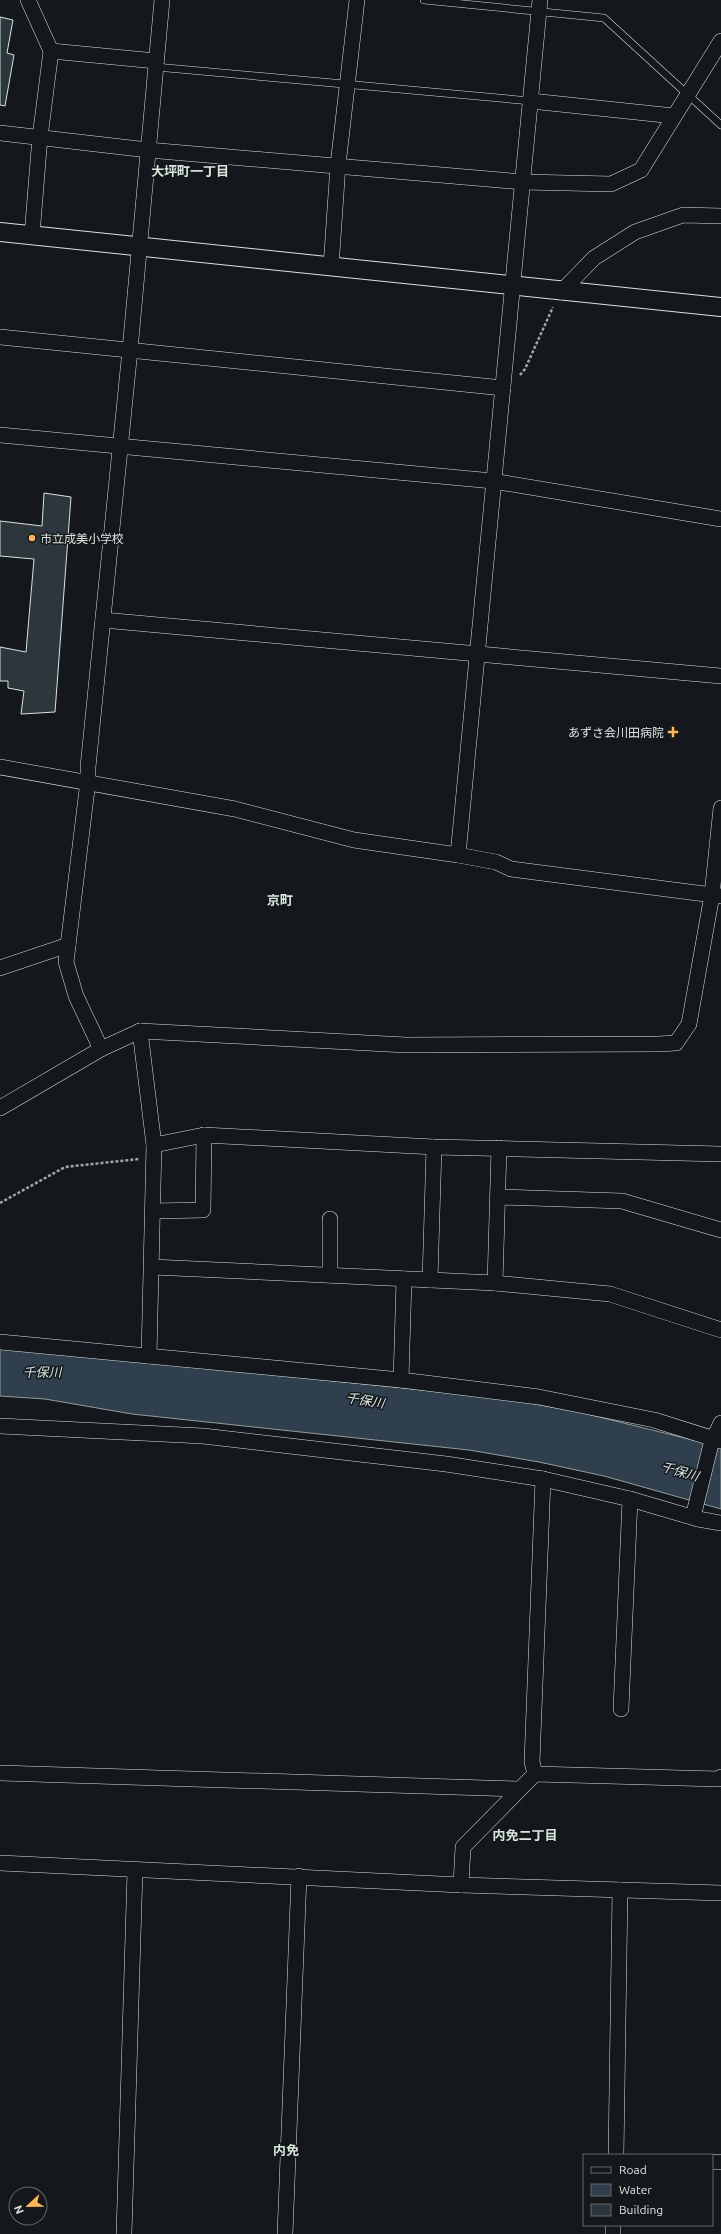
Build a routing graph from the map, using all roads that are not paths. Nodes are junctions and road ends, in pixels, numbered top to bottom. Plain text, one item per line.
1 (28, 0) edge
2 (162, 0) edge
3 (357, 0) edge
4 (424, 0) edge
5 (540, 6) edge
6 (721, 41) edge
7 (51, 51) junction
8 (156, 64) junction
9 (348, 85) junction
10 (687, 95) junction
11 (531, 102) junction
12 (674, 116) junction
13 (721, 125) edge
14 (0, 133) edge
15 (40, 137) junction
16 (148, 150) junction
17 (338, 165) junction
18 (523, 182) junction
19 (721, 216) edge
20 (0, 232) edge
21 (32, 235) junction
22 (139, 245) junction
23 (331, 267) junction
24 (513, 287) junction
25 (561, 292) junction
26 (721, 307) edge
27 (0, 337) edge
28 (130, 350) junction
29 (503, 388) junction
30 (0, 435) edge
31 (120, 446) junction
32 (493, 481) junction
33 (721, 519) edge
34 (103, 620) junction
35 (478, 655) junction
36 (721, 676) edge
37 (0, 767) edge
38 (88, 781) junction
39 (721, 808) edge
40 (458, 854) junction
41 (716, 896) edge
42 (68, 946) junction
43 (0, 968) edge
44 (140, 1031) junction
45 (101, 1049) junction
46 (0, 1108) edge
47 (204, 1135) junction
48 (434, 1147) junction
49 (499, 1148) junction
50 (154, 1151) junction
51 (721, 1154) edge
52 (498, 1197) junction
53 (153, 1211) junction
54 (330, 1219) dead end
55 (721, 1230) edge
56 (152, 1267) junction
57 (330, 1275) junction
58 (404, 1279) junction
59 (430, 1280) junction
60 (495, 1283) junction
61 (721, 1330) edge
62 (0, 1342) edge
63 (149, 1356) junction
64 (401, 1380) junction
65 (721, 1423) edge
66 (0, 1426) edge
67 (715, 1441) edge
68 (543, 1479) junction
69 (630, 1499) junction
70 (694, 1512) junction
71 (721, 1523) edge
72 (621, 1709) dead end
73 (0, 1774) edge
74 (535, 1774) junction
75 (721, 1777) edge
76 (518, 1789) junction
77 (0, 1863) edge
78 (136, 1870) junction
79 (299, 1876) junction
80 (461, 1885) junction
81 (620, 1890) junction
82 (721, 1893) edge
83 (616, 2154) edge
84 (124, 2234) edge
85 (285, 2234) edge

1 - 7 street
2 - 8 street
3 - 9 street
4 - 5 lane
5 - 10 lane
5 - 11 street
6 - 10 street
7 - 8 street
7 - 15 street
8 - 9 lane
8 - 16 street
9 - 11 lane
9 - 17 street
10 - 12 street
10 - 13 lane
11 - 12 street
11 - 18 street
12 - 18 street
14 - 15 street
15 - 16 street
15 - 21 street
16 - 17 street
16 - 22 street
17 - 18 street
17 - 23 street
18 - 24 street
19 - 25 street
20 - 21 street
21 - 22 street
22 - 23 street
22 - 28 street
23 - 24 street
24 - 25 street
24 - 29 street
25 - 26 street
27 - 28 street
28 - 29 street
28 - 31 street
29 - 32 street
30 - 31 street
31 - 32 street
31 - 34 street
32 - 33 street
32 - 35 street
34 - 35 street
34 - 38 street
35 - 36 street
35 - 40 street
37 - 38 street
38 - 40 street
38 - 42 street
39 - 41 street
40 - 41 street
41 - 44 street
42 - 43 street
42 - 45 street
44 - 45 street
44 - 50 street
45 - 46 street
47 - 48 street
47 - 50 street
47 - 53 street
48 - 49 street
48 - 59 street
49 - 51 street
49 - 52 street
50 - 53 street
52 - 55 street
52 - 60 street
53 - 56 street
54 - 57 street
56 - 57 street
56 - 63 street
57 - 58 street
58 - 59 street
58 - 64 street
59 - 60 street
60 - 61 street
62 - 63 street
63 - 64 street
64 - 67 street
65 - 67 street
66 - 68 street
67 - 70 street
68 - 69 street
68 - 74 street
69 - 70 street
69 - 72 street
70 - 71 street
73 - 76 street
74 - 75 street
74 - 76 street
76 - 80 street
77 - 78 street
78 - 79 street
78 - 84 street
79 - 80 street
79 - 85 street
80 - 81 street
81 - 82 street
81 - 83 street

